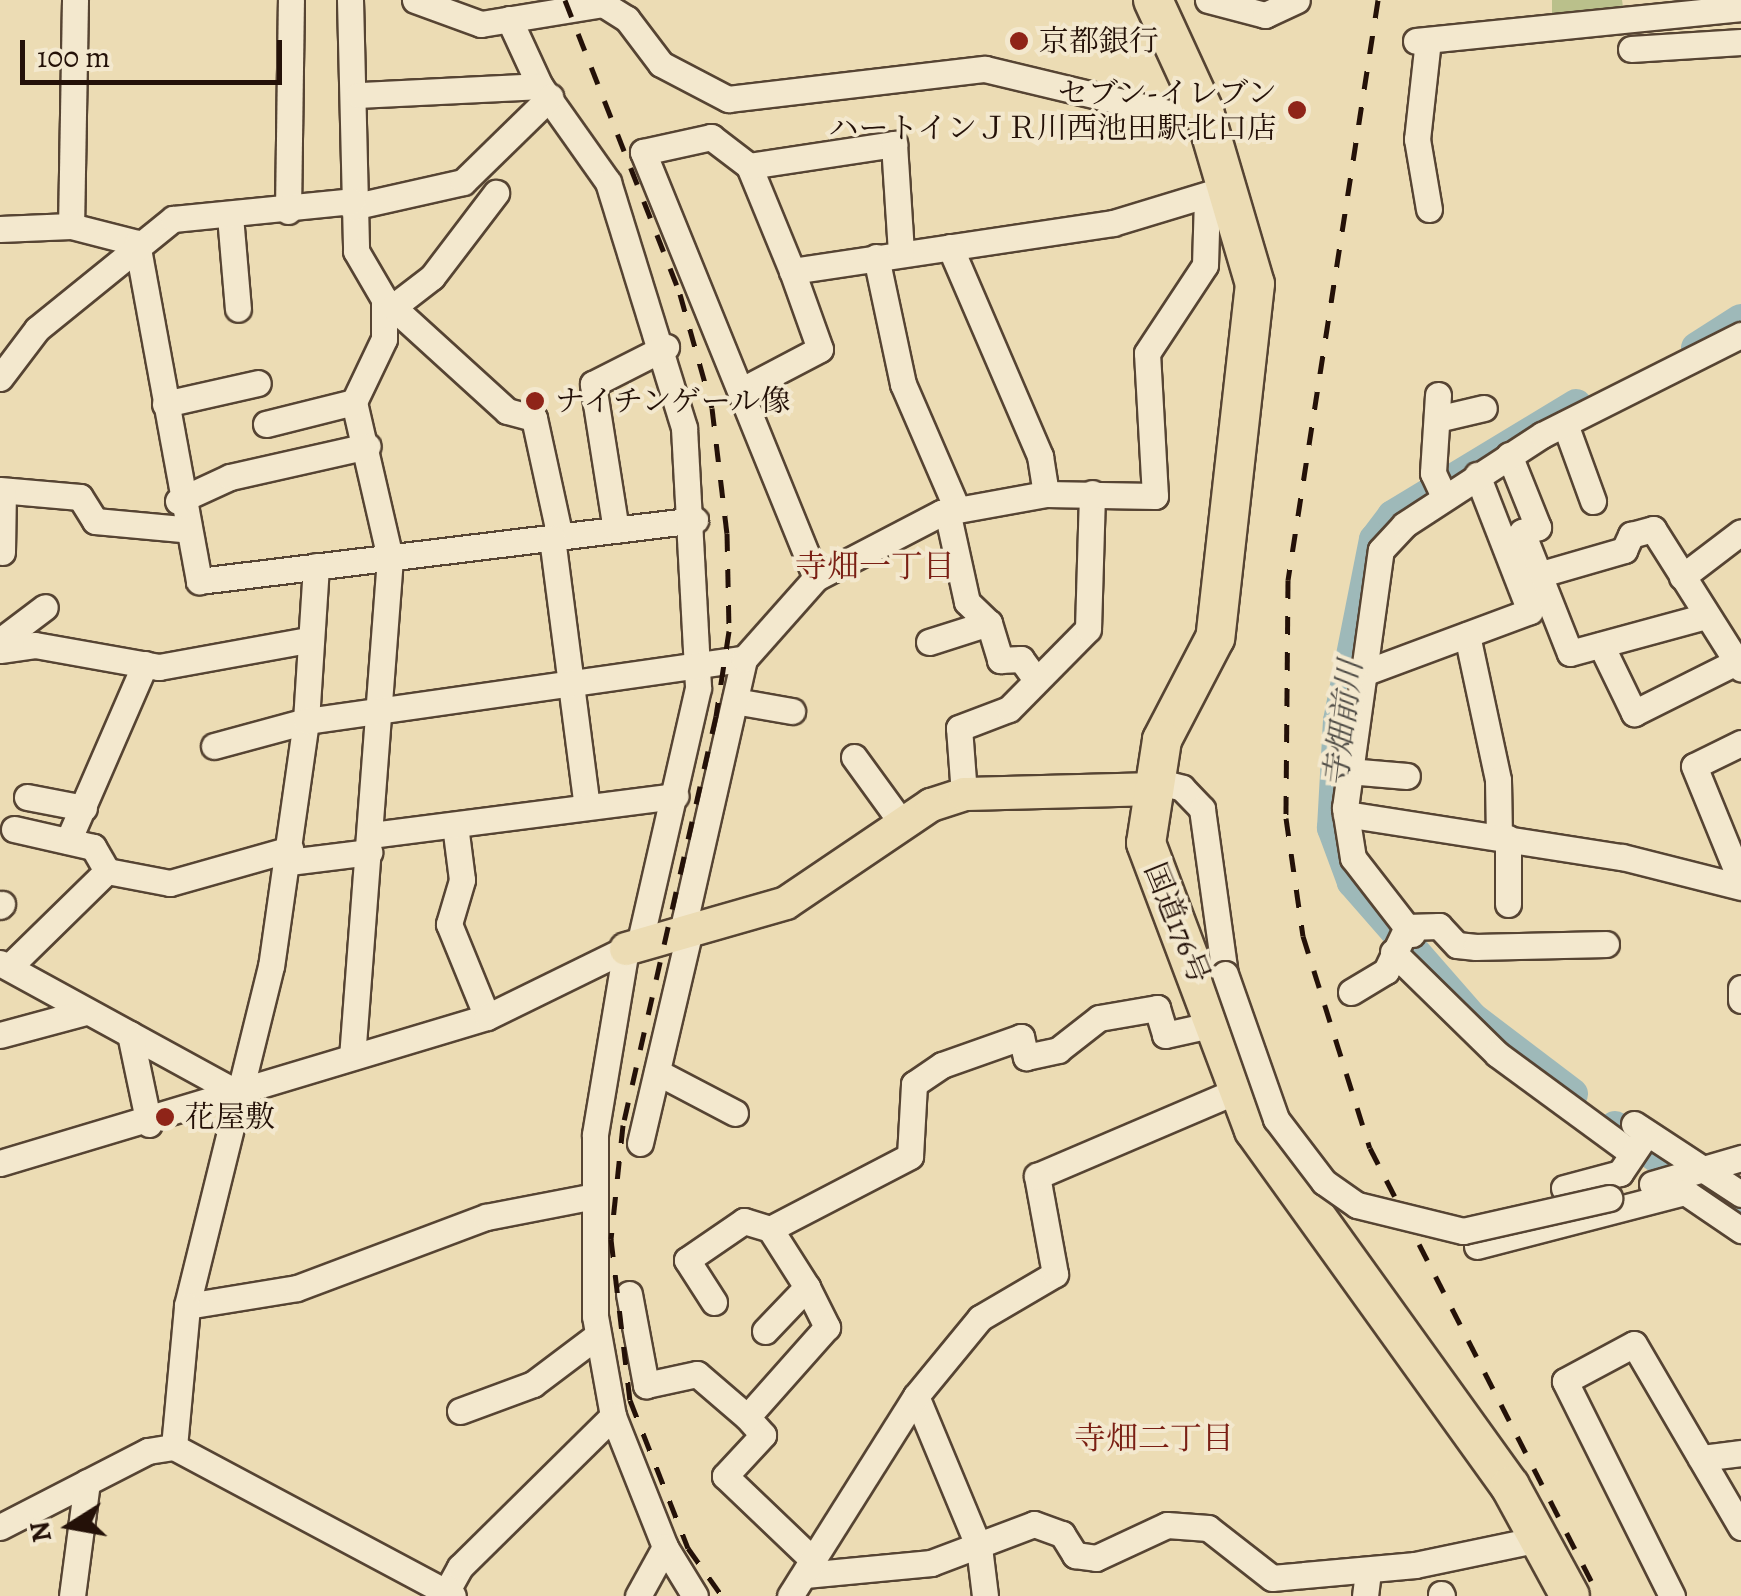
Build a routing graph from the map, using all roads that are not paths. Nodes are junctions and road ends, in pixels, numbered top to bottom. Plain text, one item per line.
1 (75, 0) edge
2 (291, 0) edge
3 (350, 0) edge
4 (414, 0) edge
5 (1152, 0) edge
6 (1208, 0) edge
7 (1297, 0) edge
8 (1741, 8) edge
9 (520, 16) junction
10 (1741, 42) edge
11 (1631, 49) dead end
12 (545, 92) junction
13 (359, 96) junction
14 (1204, 111) junction
15 (749, 166) junction
16 (1218, 191) junction
17 (496, 193) dead end
18 (352, 204) junction
19 (1428, 208) dead end
20 (288, 210) junction
21 (230, 216) junction
22 (71, 226) junction
23 (0, 229) edge
24 (137, 244) junction
25 (950, 247) junction
26 (888, 255) junction
27 (792, 271) junction
28 (388, 302) junction
29 (238, 310) dead end
30 (1741, 335) edge
31 (666, 346) junction
32 (0, 378) edge
33 (258, 383) dead end
34 (742, 390) junction
35 (354, 402) junction
36 (164, 404) junction
37 (1484, 408) dead end
38 (266, 424) dead end
39 (1565, 424) junction
40 (368, 446) junction
41 (1509, 455) junction
42 (1477, 475) junction
43 (1439, 488) junction
44 (2, 491) edge
45 (1092, 493) junction
46 (1046, 494) junction
47 (178, 500) junction
48 (1594, 501) dead end
49 (952, 510) junction
50 (695, 520) junction
51 (182, 529) junction
52 (616, 530) junction
53 (1741, 532) edge
54 (556, 537) junction
55 (2, 552) edge
56 (390, 558) junction
57 (316, 566) junction
58 (1538, 575) junction
59 (1682, 577) junction
60 (816, 578) junction
61 (46, 606) dead end
62 (1706, 616) junction
63 (989, 624) junction
64 (1467, 635) junction
65 (308, 640) junction
66 (0, 641) edge
67 (929, 642) dead end
68 (1601, 645) junction
69 (0, 650) edge
70 (1736, 652) edge
71 (744, 660) junction
72 (145, 664) junction
73 (698, 668) junction
74 (1361, 674) junction
75 (1035, 678) junction
76 (571, 683) junction
77 (735, 702) junction
78 (381, 710) junction
79 (792, 711) dead end
80 (306, 721) junction
81 (1741, 742) edge
82 (214, 746) dead end
83 (854, 757) dead end
84 (1348, 771) junction
85 (1407, 776) dead end
86 (1150, 784) junction
87 (964, 794) junction
88 (676, 796) junction
89 (27, 797) dead end
90 (587, 806) junction
91 (84, 808) junction
92 (1346, 814) junction
93 (902, 823) junction
94 (455, 825) junction
95 (14, 830) dead end
96 (1504, 837) junction
97 (1733, 841) edge
98 (68, 842) junction
99 (370, 844) junction
100 (290, 856) junction
101 (107, 872) junction
102 (1741, 884) edge
103 (1508, 904) dead end
104 (686, 931) junction
105 (1403, 938) junction
106 (1606, 944) dead end
107 (632, 947) junction
108 (4, 965) edge
109 (1741, 988) edge
110 (1351, 992) dead end
111 (1741, 1000) edge
112 (85, 1012) junction
113 (486, 1017) junction
114 (1215, 1024) junction
115 (130, 1034) junction
116 (0, 1035) edge
117 (352, 1057) junction
118 (656, 1072) junction
119 (1236, 1091) junction
120 (236, 1092) junction
121 (735, 1113) dead end
122 (148, 1124) junction
123 (640, 1142) dead end
124 (1632, 1153) junction
125 (1741, 1158) edge
126 (0, 1163) edge
127 (1703, 1169) junction
128 (1564, 1188) dead end
129 (1741, 1194) edge
130 (590, 1197) junction
131 (770, 1230) junction
132 (1741, 1230) edge
133 (1477, 1246) dead end
134 (807, 1288) junction
135 (629, 1294) dead end
136 (714, 1302) dead end
137 (187, 1306) junction
138 (765, 1330) dead end
139 (598, 1335) junction
140 (916, 1396) junction
141 (460, 1412) dead end
142 (613, 1416) junction
143 (748, 1418) junction
144 (174, 1447) junction
145 (1741, 1453) edge
146 (1701, 1458) junction
147 (87, 1482) junction
148 (0, 1527) edge
149 (1741, 1527) edge
150 (1539, 1539) junction
151 (978, 1546) junction
152 (664, 1547) junction
153 (803, 1577) edge
154 (1366, 1583) edge
155 (448, 1595) edge
156 (1568, 1595) edge
157 (72, 1596) edge
158 (638, 1596) edge
159 (695, 1596) edge
160 (985, 1596) edge
161 (1672, 1596) edge

1 - 22 street
2 - 20 street
3 - 13 street
4 - 9 street
5 - 14 highway, 国道176号
6 - 7 street
8 - 19 street
9 - 12 street
9 - 14 street
10 - 11 street
12 - 13 street
12 - 18 street
12 - 31 street
13 - 18 street
14 - 16 highway, 国道176号
15 - 26 street
15 - 27 street
15 - 34 street
16 - 25 street
16 - 45 street
16 - 86 highway, 国道176号
17 - 28 street
18 - 20 street
18 - 28 street
20 - 21 street
21 - 24 street
21 - 29 street
22 - 23 street
22 - 24 street
24 - 32 street
24 - 36 street
25 - 26 street
25 - 46 street
26 - 27 street
26 - 49 street
27 - 34 street
28 - 35 street
28 - 54 street
30 - 39 street
31 - 50 street
31 - 52 street
33 - 36 street
34 - 60 street
35 - 38 street
35 - 40 street
36 - 47 street
37 - 43 street
39 - 41 street
39 - 48 street
40 - 47 street
40 - 56 street
41 - 42 street
41 - 58 street
42 - 43 street
42 - 64 street
43 - 74 street
44 - 51 street
44 - 55 street
45 - 46 street
45 - 75 street
46 - 49 street
47 - 51 street
49 - 60 street
49 - 63 street
50 - 52 street
50 - 73 street
51 - 57 street
52 - 54 street
53 - 59 street
54 - 56 street
54 - 76 street
56 - 57 street
56 - 78 street
57 - 65 street
58 - 59 street
58 - 68 street
59 - 62 street
60 - 71 street
61 - 66 street
62 - 68 street
62 - 70 street
63 - 67 street
63 - 75 street
64 - 74 street
64 - 96 street
65 - 72 street
65 - 80 street
68 - 70 street
69 - 72 street
71 - 73 street
71 - 77 street
72 - 91 street
73 - 76 street
73 - 88 street
74 - 84 street
75 - 87 street
76 - 78 street
76 - 90 street
77 - 79 street
77 - 104 street
78 - 80 street
78 - 99 street
80 - 82 street
80 - 100 street
81 - 97 street
83 - 93 street
84 - 85 street
84 - 92 street
86 - 87 main road
86 - 114 highway, 国道176号
86 - 127 street, bridge
87 - 93 main road
88 - 90 street
88 - 107 street
89 - 91 street
90 - 94 street
91 - 98 street
92 - 96 street
92 - 105 street
93 - 104 main road
94 - 99 street
94 - 113 street
95 - 98 street
96 - 102 street
96 - 103 street
97 - 102 street
98 - 101 street
99 - 100 street
99 - 117 street
100 - 101 street
100 - 120 street
101 - 108 street
104 - 107 main road
104 - 118 street
105 - 106 street
105 - 110 street
105 - 124 street
107 - 113 street
107 - 130 street
108 - 112 street
109 - 111 street
112 - 115 street
112 - 116 street
113 - 117 street
114 - 119 highway, 国道176号
114 - 131 street
115 - 120 street
115 - 122 street
117 - 120 street
118 - 121 street
118 - 123 street
119 - 140 street
119 - 150 highway, 国道176号
120 - 122 street
120 - 137 street
122 - 126 street
124 - 127 street
124 - 128 street
125 - 127 street
127 - 129 street
130 - 137 street
130 - 139 street
131 - 134 street
131 - 136 street
132 - 133 street
134 - 138 street
134 - 143 street
135 - 143 street
137 - 144 street
139 - 141 street
139 - 142 street
140 - 151 street
140 - 153 street
142 - 152 street
142 - 155 street
143 - 153 street
144 - 147 street
144 - 155 street
145 - 146 street
146 - 149 street
146 - 161 street
147 - 148 street
147 - 157 street
150 - 154 street
150 - 156 highway, 国道176号
151 - 153 street
151 - 154 street
151 - 160 street
152 - 158 street
152 - 159 street

